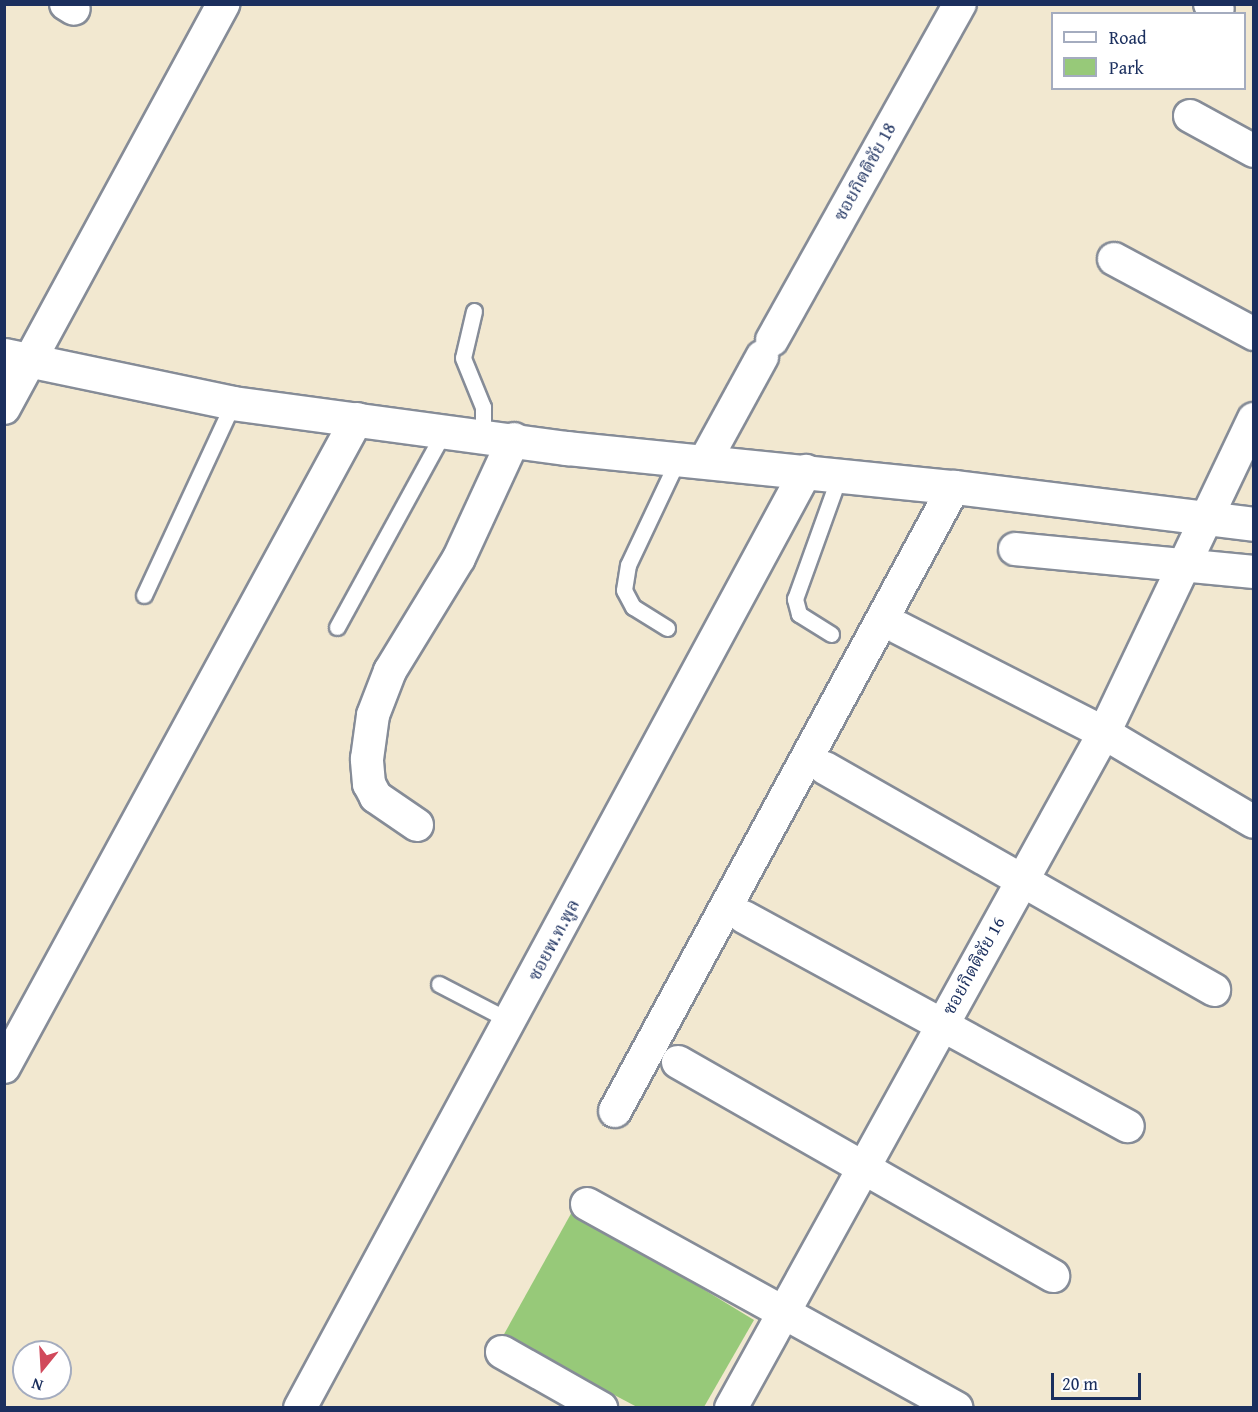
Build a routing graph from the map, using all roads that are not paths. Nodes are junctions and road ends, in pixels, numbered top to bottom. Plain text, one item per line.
1 (223, 4) edge
2 (960, 4) edge
3 (1190, 116) dead end
4 (1254, 151) edge
5 (1114, 259) dead end
6 (474, 311) dead end
7 (1254, 334) edge
8 (16, 359) edge
9 (233, 403) junction
10 (4, 408) edge
11 (357, 419) junction
12 (1254, 419) edge
13 (445, 430) junction
14 (499, 437) junction
15 (692, 460) junction
16 (806, 471) junction
17 (840, 474) junction
18 (954, 487) junction
19 (1207, 520) junction
20 (1254, 524) edge
21 (1015, 549) dead end
22 (1185, 564) junction
23 (1254, 572) edge
24 (144, 595) dead end
25 (337, 627) dead end
26 (666, 628) dead end
27 (899, 628) dead end
28 (831, 634) dead end
29 (1104, 733) junction
30 (825, 768) dead end
31 (1254, 822) edge
32 (417, 825) dead end
33 (1023, 879) junction
34 (744, 917) dead end
35 (439, 984) dead end
36 (1214, 990) dead end
37 (510, 1021) junction
38 (941, 1024) junction
39 (678, 1062) dead end
40 (4, 1067) edge
41 (615, 1111) dead end
42 (1128, 1126) dead end
43 (863, 1167) junction
44 (587, 1204) dead end
45 (1053, 1276) dead end
46 (783, 1313) junction
47 (502, 1353) dead end
48 (300, 1407) edge
49 (601, 1407) edge
50 (732, 1407) edge
51 (956, 1407) edge

1 - 8 street
2 - 15 street, ซอยกิตติชัย 18
3 - 4 street
5 - 7 street
6 - 14 lane
8 - 9 street
8 - 10 street
9 - 11 street
9 - 24 lane
11 - 13 street
11 - 40 street
12 - 19 street, ซอยกิตติชัย 16
13 - 14 street
13 - 25 lane
14 - 15 street
14 - 32 street
15 - 16 street
15 - 26 lane
16 - 17 street
16 - 37 street, ซอยพ.ท.พูล
17 - 18 street
17 - 28 lane
18 - 19 street
18 - 41 street
19 - 20 street
19 - 22 street, ซอยกิตติชัย 16
21 - 22 street
22 - 23 street
22 - 29 street, ซอยกิตติชัย 16
27 - 29 street
29 - 31 street
29 - 33 street, ซอยกิตติชัย 16
30 - 33 street
33 - 36 street
33 - 38 street, ซอยกิตติชัย 16
34 - 38 street
35 - 37 lane
37 - 48 street, ซอยพ.ท.พูล
38 - 42 street
38 - 43 street, ซอยกิตติชัย 16
39 - 43 street
43 - 45 street
43 - 46 street, ซอยกิตติชัย 16
44 - 46 street
46 - 50 street, ซอยกิตติชัย 16
46 - 51 street
47 - 49 street

